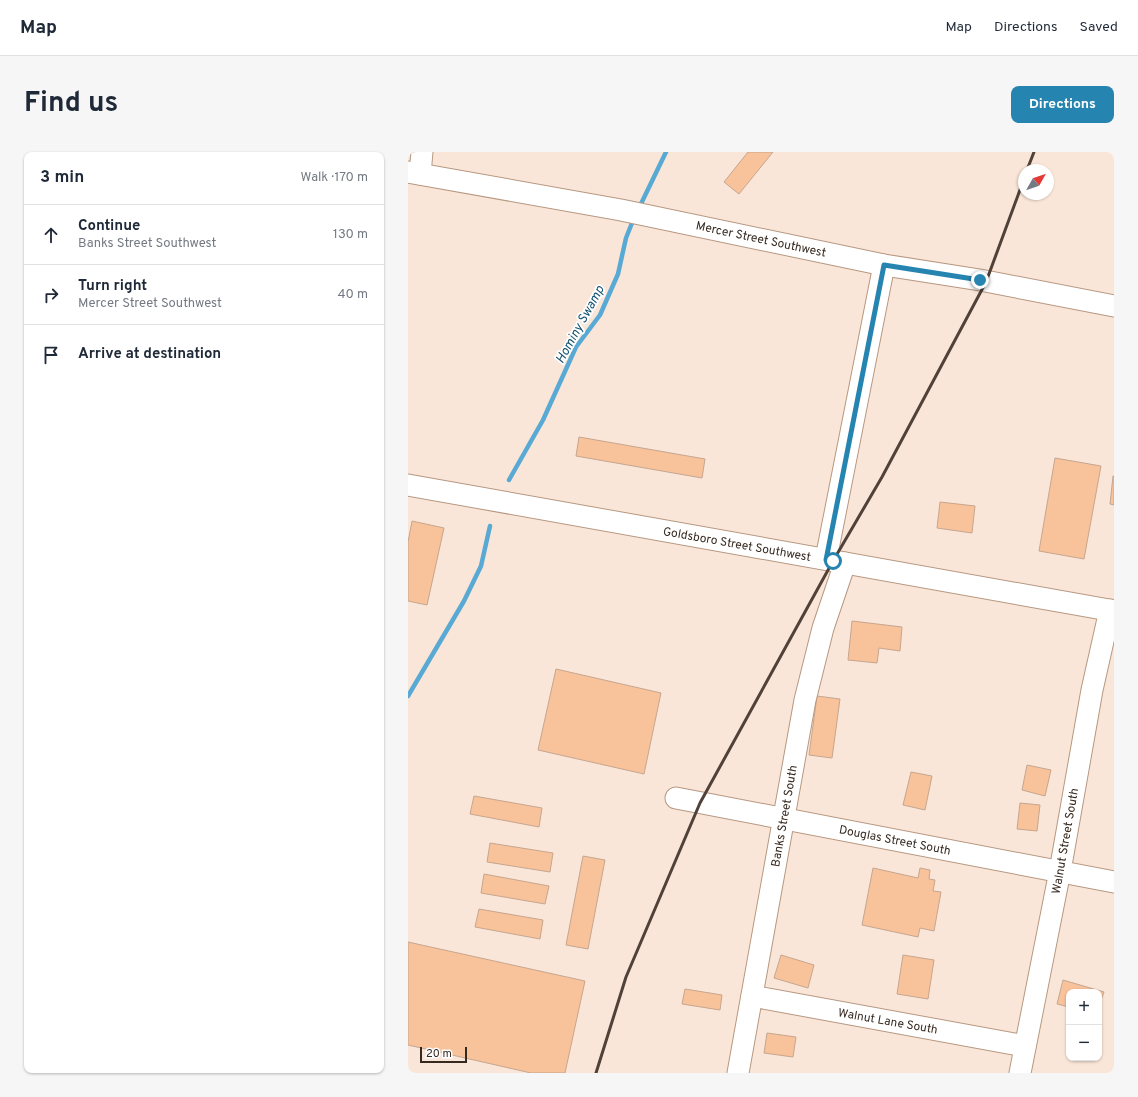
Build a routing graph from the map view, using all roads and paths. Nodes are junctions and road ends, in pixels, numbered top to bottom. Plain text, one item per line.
1 (422, 152) edge
2 (414, 173) edge
3 (884, 265) junction
4 (1114, 306) edge
5 (408, 485) edge
6 (836, 561) junction
7 (1112, 610) edge
8 (676, 798) dead end
9 (783, 819) junction
10 (1060, 871) junction
11 (1114, 882) edge
12 (752, 996) junction
13 (1025, 1046) junction
14 (738, 1073) edge
15 (1020, 1073) edge

1 - 2 street
2 - 3 street, Mercer Street Southwest
3 - 4 street, Mercer Street Southwest
3 - 6 street, Banks Street South
5 - 6 street, Goldsboro Street Southwest
6 - 7 street, Goldsboro Street Southwest
6 - 9 street, Banks Street South
7 - 10 street, Walnut Street South
8 - 9 street, Douglas Street South
9 - 10 street, Douglas Street South
9 - 12 street, Banks Street South
10 - 11 street, Douglas Street South
10 - 13 street, Walnut Street South
12 - 13 street, Walnut Lane South
12 - 14 street, Banks Street South
13 - 15 street, Walnut Street South

